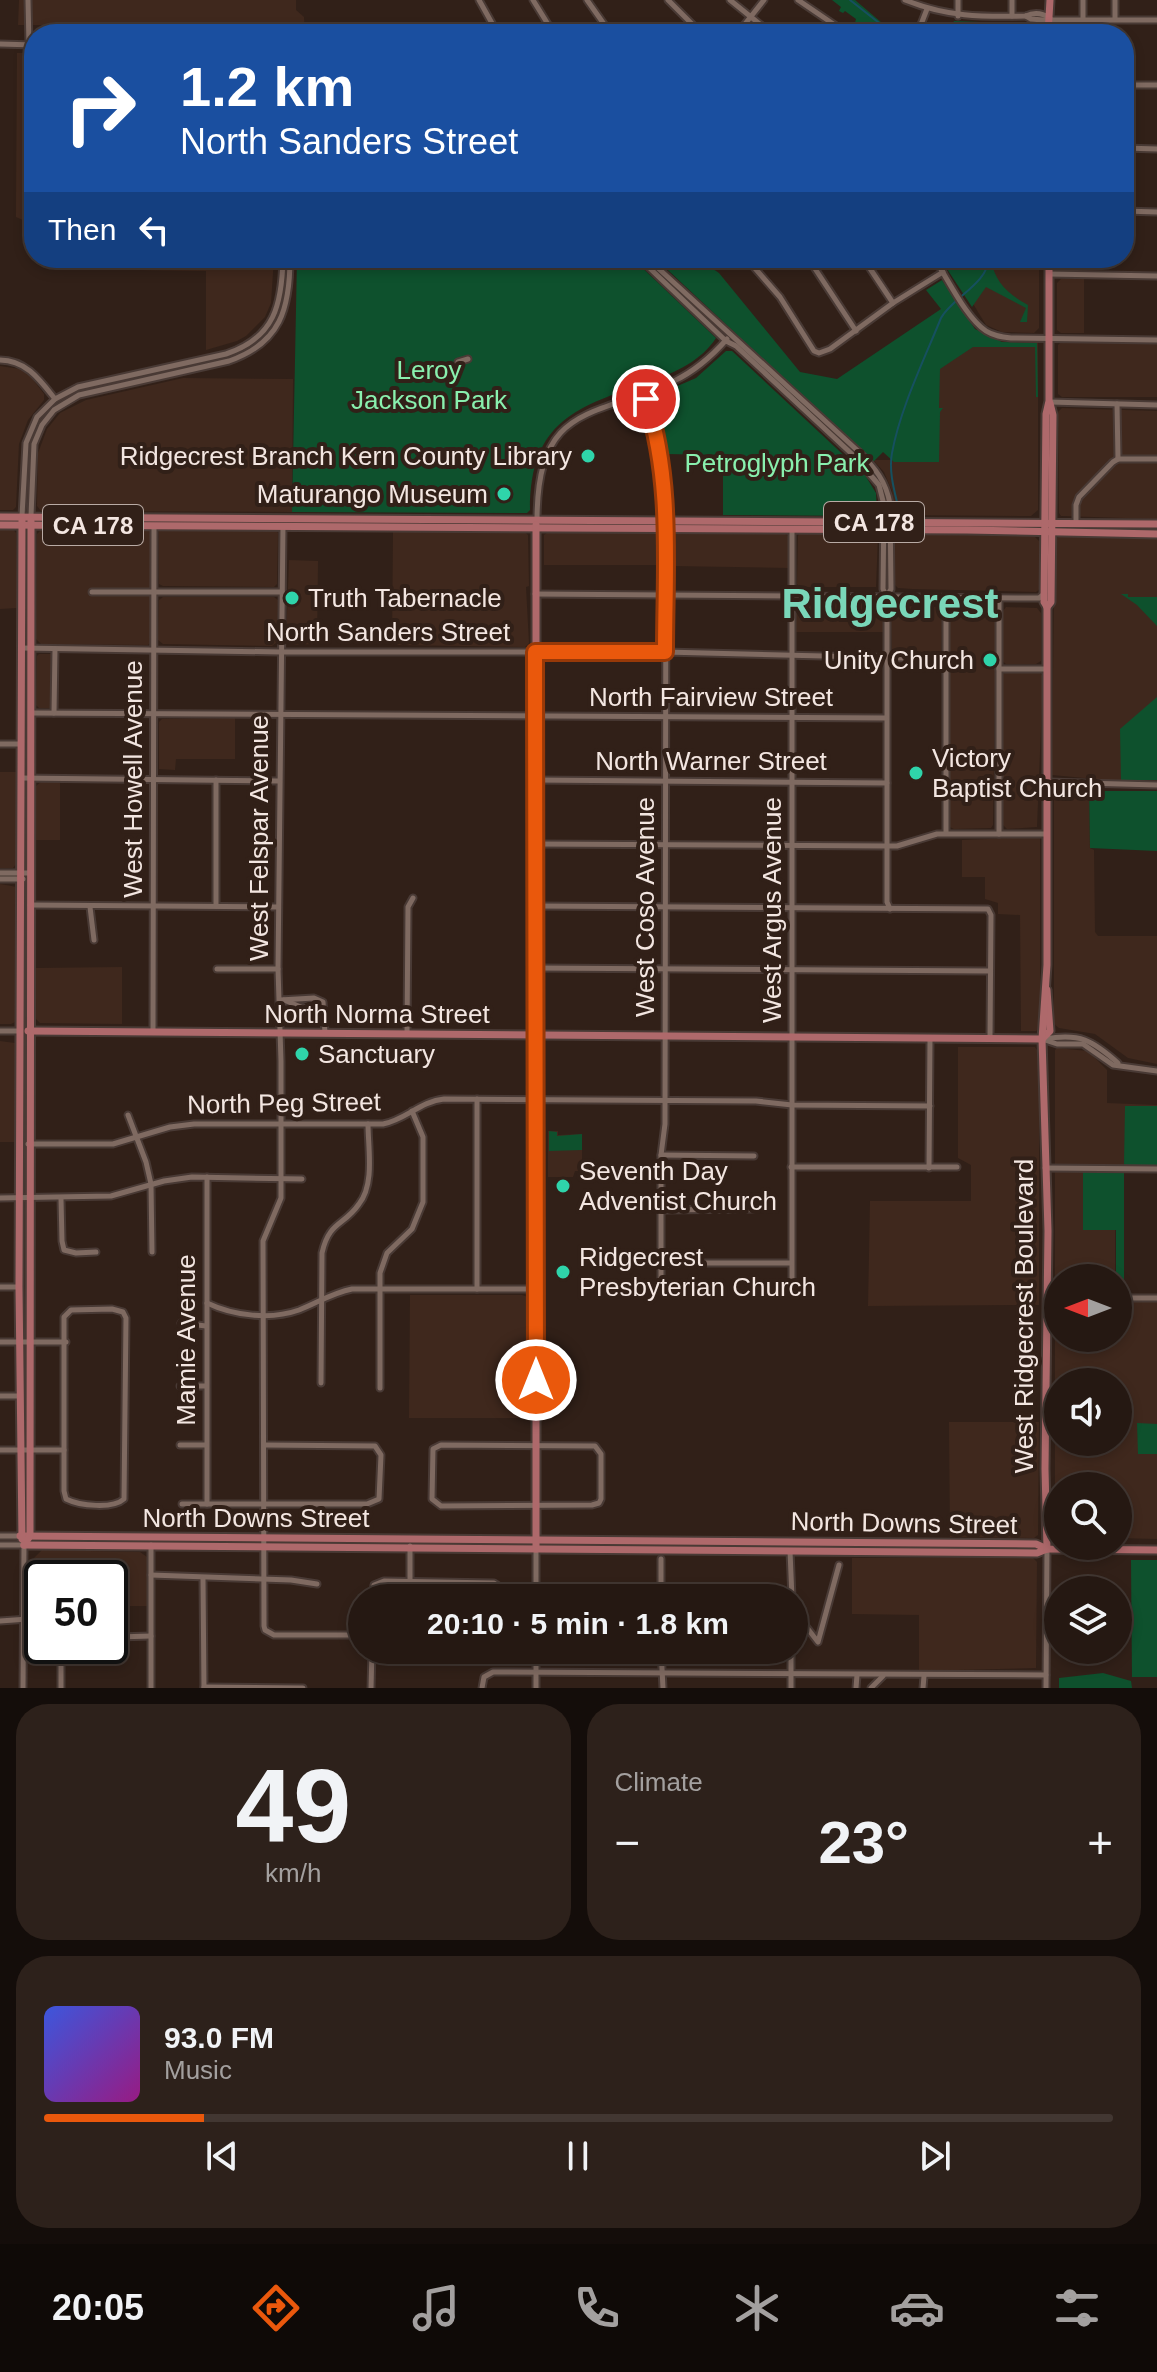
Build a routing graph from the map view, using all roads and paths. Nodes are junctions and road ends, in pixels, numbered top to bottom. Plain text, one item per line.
1 (28, 0) edge
2 (479, 0) edge
3 (533, 0) edge
4 (587, 0) edge
5 (668, 0) edge
6 (730, 0) edge
7 (764, 0) edge
8 (798, 0) edge
9 (905, 0) edge
10 (958, 0) edge
11 (1012, 0) edge
12 (1050, 0) edge
13 (1083, 0) edge
14 (1115, 0) edge
15 (927, 9) junction
16 (958, 16) junction
17 (1012, 16) junction
18 (750, 18) junction
19 (1050, 18) junction
20 (1083, 19) junction
21 (1115, 19) junction
22 (1157, 20) edge
23 (30, 24) edge
24 (492, 24) edge
25 (548, 24) edge
26 (604, 24) edge
27 (692, 24) edge
28 (745, 24) edge
29 (758, 24) edge
30 (833, 24) edge
31 (921, 24) edge
32 (1049, 24) edge
33 (1083, 24) edge
34 (0, 44) edge
35 (24, 45) edge
36 (1134, 85) edge
37 (1157, 85) edge
38 (1134, 148) edge
39 (1157, 149) edge
40 (1134, 211) edge
41 (1157, 212) edge
42 (283, 268) edge
43 (290, 268) edge
44 (650, 268) edge
45 (657, 268) edge
46 (755, 268) edge
47 (815, 268) edge
48 (870, 268) edge
49 (940, 268) edge
50 (1049, 268) edge
51 (943, 272) junction
52 (1049, 274) junction
53 (1157, 276) edge
54 (893, 303) junction
55 (856, 331) junction
56 (728, 338) junction
57 (1049, 338) junction
58 (1157, 340) edge
59 (468, 359) dead end
60 (0, 360) edge
61 (458, 362) dead end
62 (643, 392) junction
63 (55, 399) junction
64 (1049, 401) junction
65 (1117, 404) junction
66 (60, 405) junction
67 (1157, 405) edge
68 (1118, 459) junction
69 (1157, 459) edge
70 (0, 517) edge
71 (436, 519) junction
72 (27, 520) junction
73 (834, 521) junction
74 (283, 522) junction
75 (960, 522) junction
76 (536, 523) junction
77 (1076, 523) junction
78 (666, 524) junction
79 (1157, 524) edge
80 (0, 525) edge
81 (154, 525) junction
82 (887, 526) junction
83 (1049, 526) junction
84 (400, 527) junction
85 (792, 529) junction
86 (927, 530) junction
87 (1157, 534) edge
88 (92, 592) dead end
89 (153, 592) junction
90 (282, 592) junction
91 (1048, 592) junction
92 (535, 594) junction
93 (665, 595) junction
94 (792, 596) junction
95 (887, 597) junction
96 (946, 597) junction
97 (999, 597) junction
98 (22, 648) junction
99 (32, 649) junction
100 (55, 649) junction
101 (153, 650) junction
102 (280, 652) junction
103 (535, 652) junction
104 (665, 652) junction
105 (792, 654) junction
106 (887, 659) junction
107 (946, 659) junction
108 (999, 669) junction
109 (1047, 669) junction
110 (31, 713) junction
111 (54, 713) junction
112 (153, 714) junction
113 (280, 714) junction
114 (535, 716) junction
115 (665, 717) junction
116 (792, 718) junction
117 (886, 718) junction
118 (0, 744) edge
119 (21, 747) junction
120 (31, 777) junction
121 (21, 778) junction
122 (153, 779) junction
123 (216, 780) junction
124 (535, 780) junction
125 (279, 781) junction
126 (665, 781) junction
127 (793, 782) junction
128 (1047, 782) junction
129 (887, 783) junction
130 (1157, 785) edge
131 (946, 833) junction
132 (999, 834) junction
133 (1047, 834) junction
134 (535, 844) junction
135 (665, 845) junction
136 (792, 846) junction
137 (887, 846) junction
138 (0, 873) edge
139 (21, 876) junction
140 (30, 876) junction
141 (0, 879) edge
142 (413, 898) dead end
143 (30, 905) junction
144 (153, 906) junction
145 (216, 906) junction
146 (535, 906) junction
147 (90, 907) junction
148 (278, 907) junction
149 (665, 908) junction
150 (792, 908) junction
151 (890, 909) junction
152 (94, 940) dead end
153 (535, 968) junction
154 (217, 969) dead end
155 (278, 969) junction
156 (665, 969) junction
157 (792, 970) junction
158 (989, 971) junction
159 (26, 975) junction
160 (281, 1000) junction
161 (325, 1017) junction
162 (0, 1031) edge
163 (20, 1031) junction
164 (30, 1031) junction
165 (153, 1032) junction
166 (280, 1033) junction
167 (325, 1033) junction
168 (407, 1034) junction
169 (535, 1034) junction
170 (665, 1036) junction
171 (792, 1038) junction
172 (930, 1039) junction
173 (990, 1039) junction
174 (1042, 1039) junction
175 (1157, 1071) edge
176 (477, 1099) junction
177 (535, 1099) junction
178 (665, 1100) junction
179 (792, 1105) junction
180 (930, 1106) junction
181 (412, 1111) junction
182 (128, 1115) dead end
183 (281, 1123) junction
184 (368, 1124) junction
185 (135, 1138) junction
186 (26, 1144) junction
187 (661, 1155) junction
188 (754, 1156) dead end
189 (791, 1167) junction
190 (957, 1167) dead end
191 (929, 1168) junction
192 (1044, 1168) junction
193 (1157, 1169) edge
194 (207, 1177) junction
195 (281, 1177) junction
196 (302, 1179) dead end
197 (151, 1184) junction
198 (0, 1198) edge
199 (25, 1198) junction
200 (61, 1199) junction
201 (755, 1209) dead end
202 (662, 1210) junction
203 (96, 1252) dead end
204 (152, 1252) dead end
205 (662, 1263) junction
206 (791, 1263) junction
207 (1047, 1264) edge
208 (661, 1286) dead end
209 (0, 1287) edge
210 (19, 1287) junction
211 (380, 1288) junction
212 (477, 1289) junction
213 (536, 1289) junction
214 (792, 1291) dead end
215 (1132, 1298) edge
216 (1157, 1298) edge
217 (322, 1299) junction
218 (207, 1303) junction
219 (264, 1315) junction
220 (181, 1323) dead end
221 (206, 1326) junction
222 (0, 1342) edge
223 (20, 1342) junction
224 (66, 1342) junction
225 (30, 1343) junction
226 (1046, 1352) edge
227 (321, 1383) dead end
228 (180, 1386) dead end
229 (206, 1386) junction
230 (380, 1388) dead end
231 (0, 1396) edge
232 (20, 1396) junction
233 (180, 1445) dead end
234 (206, 1445) junction
235 (265, 1445) junction
236 (536, 1446) junction
237 (0, 1450) edge
238 (20, 1450) junction
239 (30, 1450) junction
240 (64, 1450) junction
241 (1045, 1472) edge
242 (264, 1503) junction
243 (182, 1504) dead end
244 (207, 1504) junction
245 (536, 1505) junction
246 (0, 1536) edge
247 (20, 1536) junction
248 (30, 1536) junction
249 (536, 1540) junction
250 (264, 1543) junction
251 (410, 1544) junction
252 (0, 1545) edge
253 (24, 1545) junction
254 (151, 1545) junction
255 (1044, 1548) edge
256 (536, 1549) junction
257 (790, 1550) junction
258 (1044, 1550) edge
259 (1132, 1550) edge
260 (1157, 1550) edge
261 (661, 1559) dead end
262 (1047, 1560) edge
263 (839, 1565) dead end
264 (151, 1575) junction
265 (203, 1579) junction
266 (264, 1579) junction
267 (410, 1581) junction
268 (317, 1584) dead end
269 (376, 1584) edge
270 (497, 1584) edge
271 (536, 1584) edge
272 (661, 1584) edge
273 (791, 1584) edge
274 (0, 1621) edge
275 (23, 1621) junction
276 (808, 1629) edge
277 (348, 1635) edge
278 (151, 1636) junction
279 (128, 1637) edge
280 (61, 1664) edge
281 (372, 1664) edge
282 (536, 1664) edge
283 (662, 1664) edge
284 (791, 1664) edge
285 (536, 1673) junction
286 (662, 1673) junction
287 (791, 1674) junction
288 (857, 1675) junction
289 (884, 1675) junction
290 (1046, 1675) junction
291 (924, 1676) junction
292 (23, 1688) edge
293 (61, 1688) edge
294 (151, 1688) edge
295 (204, 1688) edge
296 (303, 1688) edge
297 (371, 1688) edge
298 (482, 1688) edge
299 (536, 1688) edge
300 (663, 1688) edge
301 (791, 1688) edge
302 (856, 1688) edge
303 (871, 1688) edge
304 (923, 1688) edge
305 (1046, 1688) edge

1 - 23 street
2 - 24 street
3 - 25 street
4 - 26 street
5 - 27 street
6 - 18 street
7 - 18 street
8 - 30 street
9 - 15 street
10 - 16 street
11 - 17 street
12 - 19 main road
13 - 20 street
14 - 21 street
15 - 16 street
15 - 31 street
16 - 17 street
17 - 19 street
18 - 28 street
18 - 29 street
19 - 20 street
19 - 32 main road
20 - 21 street
20 - 33 street
21 - 22 street
34 - 35 street
36 - 37 street
38 - 39 street
40 - 41 street
42 - 63 street
43 - 66 street
44 - 56 street
45 - 56 street
46 - 55 street
47 - 55 street
48 - 54 street
49 - 51 street
50 - 52 main road, West Ridgecrest Boulevard
51 - 54 street
51 - 57 street
52 - 53 street
52 - 57 main road, West Ridgecrest Boulevard
54 - 55 street
56 - 62 street
56 - 82 street
57 - 58 street
57 - 64 main road, West Ridgecrest Boulevard
59 - 61 street
60 - 63 street
62 - 76 street
62 - 78 street, West Coso Avenue
63 - 66 street
63 - 72 street
64 - 65 street
64 - 83 main road, West Ridgecrest Boulevard
65 - 67 street
65 - 68 street
66 - 72 street
68 - 69 street
68 - 77 street
70 - 72 main road, CA 178
71 - 74 main road, CA 178
71 - 76 main road, CA 178
71 - 84 main road
72 - 74 main road, CA 178
72 - 80 main road, CA 178
72 - 81 main road, CA 178
72 - 98 main road
72 - 99 main road
73 - 78 main road, CA 178
73 - 82 main road, CA 178
73 - 85 main road
74 - 81 main road, CA 178
74 - 84 main road, CA 178
74 - 90 street, West Felspar Avenue
75 - 82 main road, CA 178
75 - 83 main road, CA 178
75 - 86 main road
76 - 78 main road, CA 178
76 - 84 main road, CA 178
76 - 92 main road
77 - 79 main road
77 - 83 main road
78 - 85 main road, CA 178
78 - 93 street, West Coso Avenue
81 - 89 street, West Howell Avenue
82 - 85 main road, CA 178
82 - 86 main road, CA 178
82 - 95 street
83 - 86 main road, CA 178
83 - 87 main road
83 - 91 main road, West Ridgecrest Boulevard
85 - 94 street, West Argus Avenue
88 - 89 street
89 - 90 street
89 - 101 street, West Howell Avenue
90 - 102 street, West Felspar Avenue
91 - 97 street
91 - 109 main road, West Ridgecrest Boulevard
92 - 93 street
92 - 103 main road
93 - 94 street
93 - 104 street, West Coso Avenue
94 - 95 street
94 - 105 street, West Argus Avenue
95 - 96 street
95 - 106 street
96 - 97 street
96 - 107 street
97 - 108 street
98 - 99 street, North Sanders Street
98 - 119 main road
99 - 100 street, North Sanders Street
99 - 110 main road
100 - 101 street, North Sanders Street
100 - 111 street
101 - 102 street, North Sanders Street
101 - 112 street, West Howell Avenue
102 - 103 street, North Sanders Street
102 - 113 street, West Felspar Avenue
103 - 104 street, North Sanders Street
103 - 114 main road
104 - 105 street, North Sanders Street
104 - 115 street, West Coso Avenue
105 - 106 street, North Sanders Street
105 - 116 street, West Argus Avenue
106 - 107 street, North Sanders Street
106 - 117 street
107 - 131 street
108 - 109 street
108 - 132 street
109 - 128 main road, West Ridgecrest Boulevard
110 - 111 street
110 - 120 main road
111 - 112 street
112 - 113 street
112 - 122 street, West Howell Avenue
113 - 114 street, North Fairview Street
113 - 125 street, West Felspar Avenue
114 - 115 street, North Fairview Street
114 - 124 main road
115 - 116 street, North Fairview Street
115 - 126 street, West Coso Avenue
116 - 117 street, North Fairview Street
116 - 127 street, West Argus Avenue
117 - 129 street
118 - 119 street
119 - 121 main road
120 - 121 street
120 - 122 street
120 - 140 main road
121 - 139 main road
122 - 123 street
122 - 144 street, West Howell Avenue
123 - 125 street
123 - 145 street
124 - 126 street, North Warner Street
124 - 134 main road
125 - 148 street, West Felspar Avenue
126 - 127 street, North Warner Street
126 - 135 street, West Coso Avenue
127 - 129 street, North Warner Street
127 - 136 street, West Argus Avenue
128 - 130 street
128 - 133 main road, West Ridgecrest Boulevard
129 - 137 street
131 - 132 street
131 - 137 street
132 - 133 street
133 - 174 main road, West Ridgecrest Boulevard
134 - 135 street
134 - 146 main road
135 - 136 street
135 - 149 street, West Coso Avenue
136 - 137 street
136 - 150 street, West Argus Avenue
137 - 151 street
138 - 139 street
139 - 140 street
139 - 141 street
139 - 159 main road
140 - 143 main road
142 - 168 street
143 - 147 street
143 - 159 main road
144 - 145 street
144 - 147 street
144 - 165 street, West Howell Avenue
145 - 148 street
146 - 149 street
146 - 153 main road
147 - 152 street
148 - 155 street, West Felspar Avenue
149 - 150 street
149 - 156 street, West Coso Avenue
150 - 151 street
150 - 157 street, West Argus Avenue
151 - 158 street
153 - 156 street
153 - 169 main road
154 - 155 street
155 - 160 street, West Felspar Avenue
156 - 157 street
156 - 170 street, West Coso Avenue
157 - 158 street
157 - 171 street, West Argus Avenue
158 - 173 street
159 - 163 main road
159 - 164 main road
160 - 161 street
160 - 161 street
160 - 166 street, West Felspar Avenue
161 - 167 street
162 - 163 street, North Norma Street
163 - 164 main road, North Norma Street
163 - 186 main road
164 - 165 main road, North Norma Street
164 - 186 main road
165 - 166 main road, North Norma Street
166 - 167 main road, North Norma Street
166 - 183 street, West Felspar Avenue
167 - 168 main road, North Norma Street
168 - 169 main road, North Norma Street
169 - 170 main road, North Norma Street
169 - 177 main road
170 - 171 main road, North Norma Street
170 - 178 street, West Coso Avenue
171 - 172 main road, North Norma Street
171 - 179 street, West Argus Avenue
172 - 173 main road, North Norma Street
172 - 180 street
173 - 174 main road, North Norma Street
174 - 175 street
174 - 192 main road, West Ridgecrest Boulevard
176 - 177 street, North Peg Street
176 - 181 street, North Peg Street
176 - 212 street
177 - 178 street, North Peg Street
177 - 213 main road
178 - 179 street, North Peg Street
178 - 187 street, West Coso Avenue
179 - 180 street, North Peg Street
179 - 189 street, West Argus Avenue
180 - 191 street
181 - 184 street, North Peg Street
181 - 211 street
182 - 185 street
183 - 184 street, North Peg Street
183 - 185 street, North Peg Street
183 - 195 street, West Felspar Avenue
184 - 217 street
185 - 186 street, North Peg Street
185 - 197 street
186 - 199 main road
187 - 188 street
187 - 202 street, West Coso Avenue
189 - 191 street
189 - 206 street, West Argus Avenue
190 - 191 street
192 - 193 street
192 - 207 main road, West Ridgecrest Boulevard
194 - 195 street
194 - 197 street
194 - 218 street, Mamie Avenue
195 - 196 street
195 - 219 street, West Felspar Avenue
197 - 200 street
197 - 204 street
198 - 199 street
199 - 200 street
199 - 210 main road
199 - 225 main road
200 - 203 street
201 - 202 street
202 - 205 street, West Coso Avenue
205 - 206 street
205 - 208 street, West Coso Avenue
206 - 214 street, West Argus Avenue
209 - 210 street
210 - 223 main road
211 - 212 street
211 - 217 street
211 - 230 street
212 - 213 street
213 - 236 main road
215 - 216 street
217 - 219 street
217 - 227 street
218 - 219 street
218 - 221 street, Mamie Avenue
219 - 235 street, West Felspar Avenue
220 - 221 street
221 - 229 street, Mamie Avenue
222 - 223 street
223 - 225 street
223 - 232 main road
224 - 225 street
224 - 240 street
224 - 240 street
225 - 239 main road
226 - 241 main road, West Ridgecrest Boulevard
228 - 229 street
229 - 234 street, Mamie Avenue
231 - 232 street
232 - 238 main road
233 - 234 street
234 - 244 street, Mamie Avenue
235 - 242 street, West Felspar Avenue
235 - 242 street
236 - 245 main road
236 - 245 street
236 - 245 street
237 - 238 street
238 - 239 street
238 - 247 main road
239 - 240 street
239 - 248 main road
242 - 244 street
242 - 250 street, West Felspar Avenue
243 - 244 street
245 - 249 main road
246 - 247 street, North Downs Street
247 - 248 main road, North Downs Street
247 - 253 main road
248 - 250 main road, North Downs Street
248 - 253 main road
249 - 251 main road, North Downs Street
249 - 255 main road, North Downs Street
249 - 256 main road
250 - 251 main road, North Downs Street
250 - 254 main road, North Downs Street
250 - 266 street, West Felspar Avenue
251 - 256 main road, North Downs Street
251 - 267 street
252 - 253 street, North Downs Street
253 - 254 main road, North Downs Street
253 - 275 street
254 - 264 street
256 - 257 main road, North Downs Street
256 - 271 street
257 - 258 main road, North Downs Street
257 - 273 street
259 - 260 main road
261 - 272 street
262 - 290 street, West Ridgecrest Boulevard
263 - 276 street
264 - 265 street
264 - 278 street
265 - 266 street
265 - 295 street
266 - 268 street
266 - 277 street, West Felspar Avenue
267 - 269 street
267 - 270 street
274 - 275 street
275 - 292 street
278 - 279 street
278 - 294 street
280 - 293 street
281 - 297 street
282 - 285 street
283 - 286 street
284 - 287 street
285 - 286 street
285 - 298 street
285 - 299 street
286 - 287 street
286 - 300 street
287 - 288 street
287 - 301 street
288 - 289 street
288 - 302 street
289 - 291 street
289 - 303 street
290 - 291 street
290 - 305 street, West Ridgecrest Boulevard
291 - 304 street
295 - 296 street

